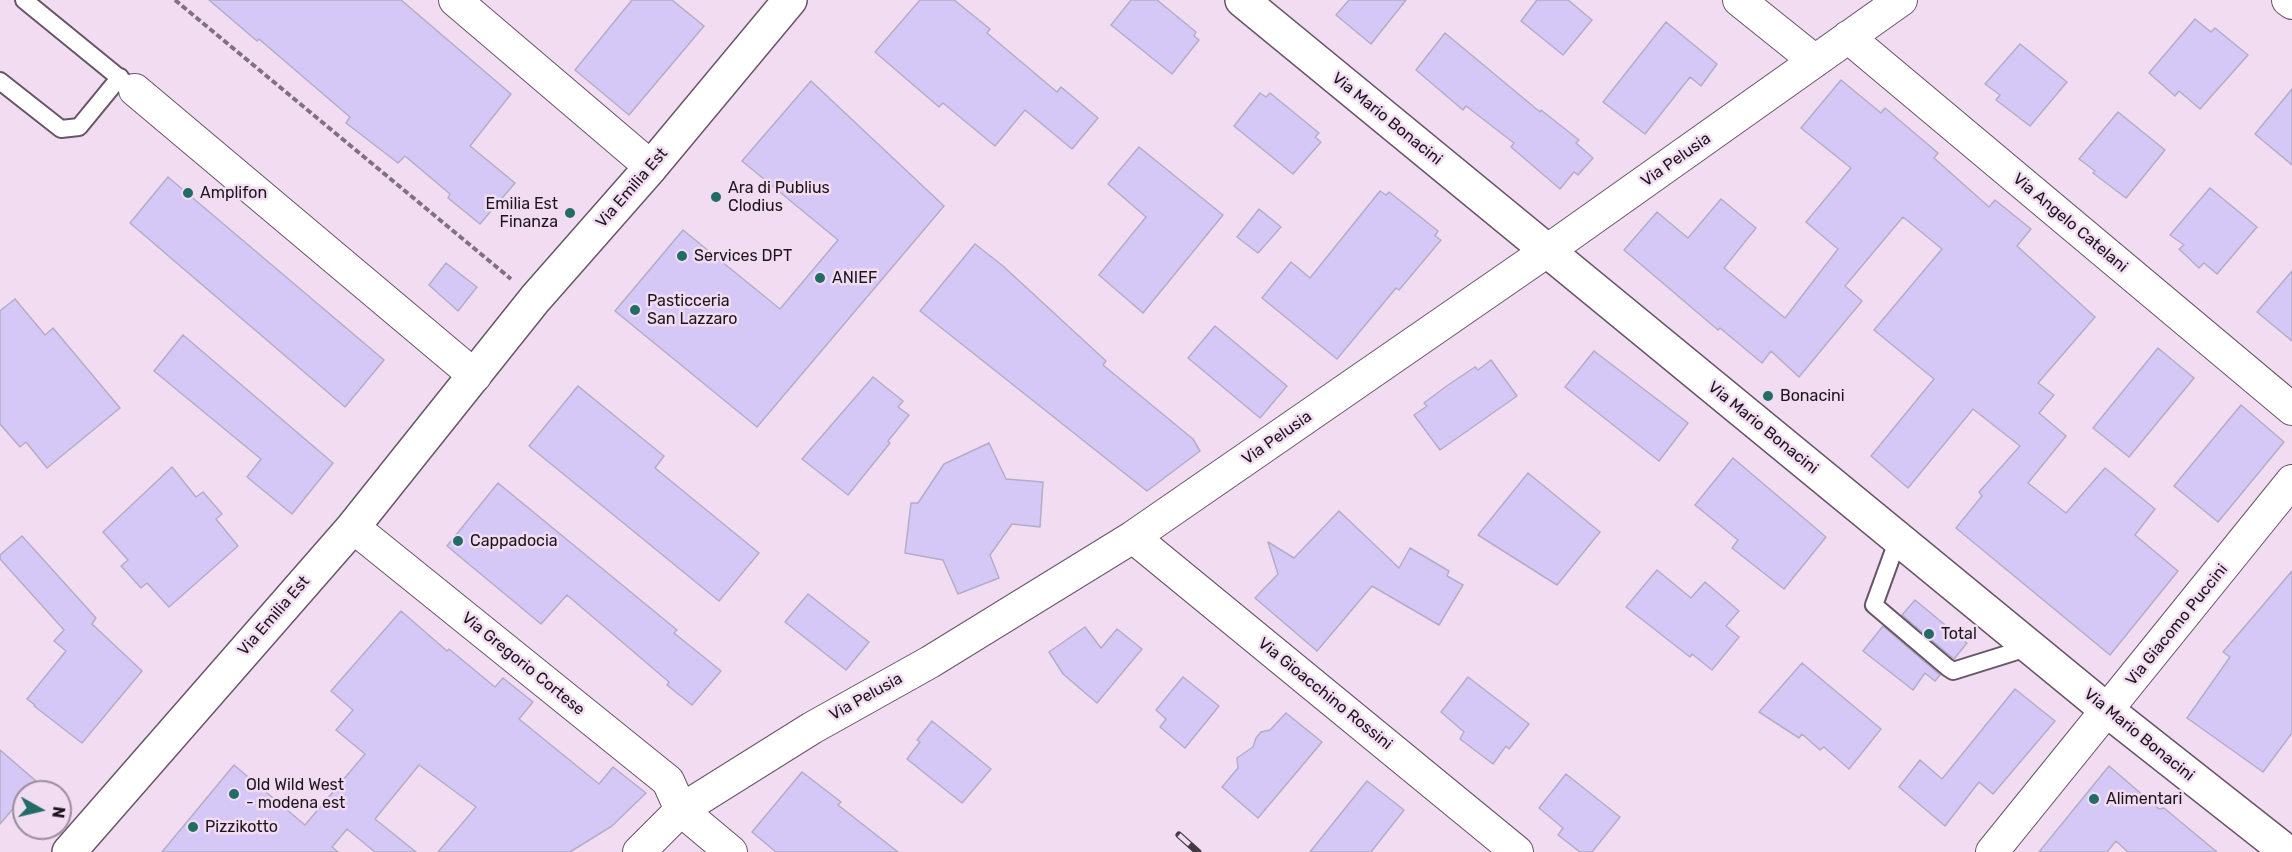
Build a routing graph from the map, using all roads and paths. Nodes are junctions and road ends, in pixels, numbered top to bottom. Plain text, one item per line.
1 (24, 0) edge
2 (175, 0) edge
3 (454, 0) edge
4 (790, 0) edge
5 (1242, 0) edge
6 (1739, 0) edge
7 (1901, 0) edge
8 (2288, 0) edge
9 (2292, 3) edge
10 (1848, 37) junction
11 (1815, 61) junction
12 (0, 81) edge
13 (127, 84) junction
14 (651, 167) junction
15 (1547, 251) junction
16 (535, 300) junction
17 (475, 376) junction
18 (2292, 409) edge
19 (2292, 481) edge
20 (352, 526) junction
21 (1133, 537) junction
22 (1898, 539) junction
23 (2030, 647) junction
24 (2108, 711) junction
25 (681, 810) junction
26 (69, 852) edge
27 (639, 852) edge
28 (731, 852) edge
29 (1517, 852) edge
30 (1992, 852) edge
31 (2287, 852) edge

1 - 13 lane
2 - 16 path
3 - 14 street
4 - 14 main road, Via Emilia Est
5 - 15 main road, Via Mario Bonacini
6 - 11 street
7 - 10 street, Via Pelusia
8 - 9 street
10 - 11 street, Via Pelusia
10 - 18 street, Via Angelo Catelani
11 - 15 street, Via Pelusia
12 - 13 lane
13 - 17 street
14 - 16 main road, Via Emilia Est
15 - 21 street, Via Pelusia
15 - 22 main road, Via Mario Bonacini
16 - 17 main road, Via Emilia Est
17 - 20 main road, Via Emilia Est
19 - 24 street, Via Giacomo Puccini
20 - 25 street, Via Gregorio Cortese
20 - 26 main road, Via Emilia Est
21 - 25 street, Via Pelusia
21 - 29 street, Via Gioacchino Rossini
22 - 23 main road, Via Mario Bonacini
22 - 23 lane
23 - 24 main road, Via Mario Bonacini
24 - 30 street, Via Giacomo Puccini
24 - 31 main road, Via Mario Bonacini
25 - 27 street, Via Pelusia
25 - 28 street

